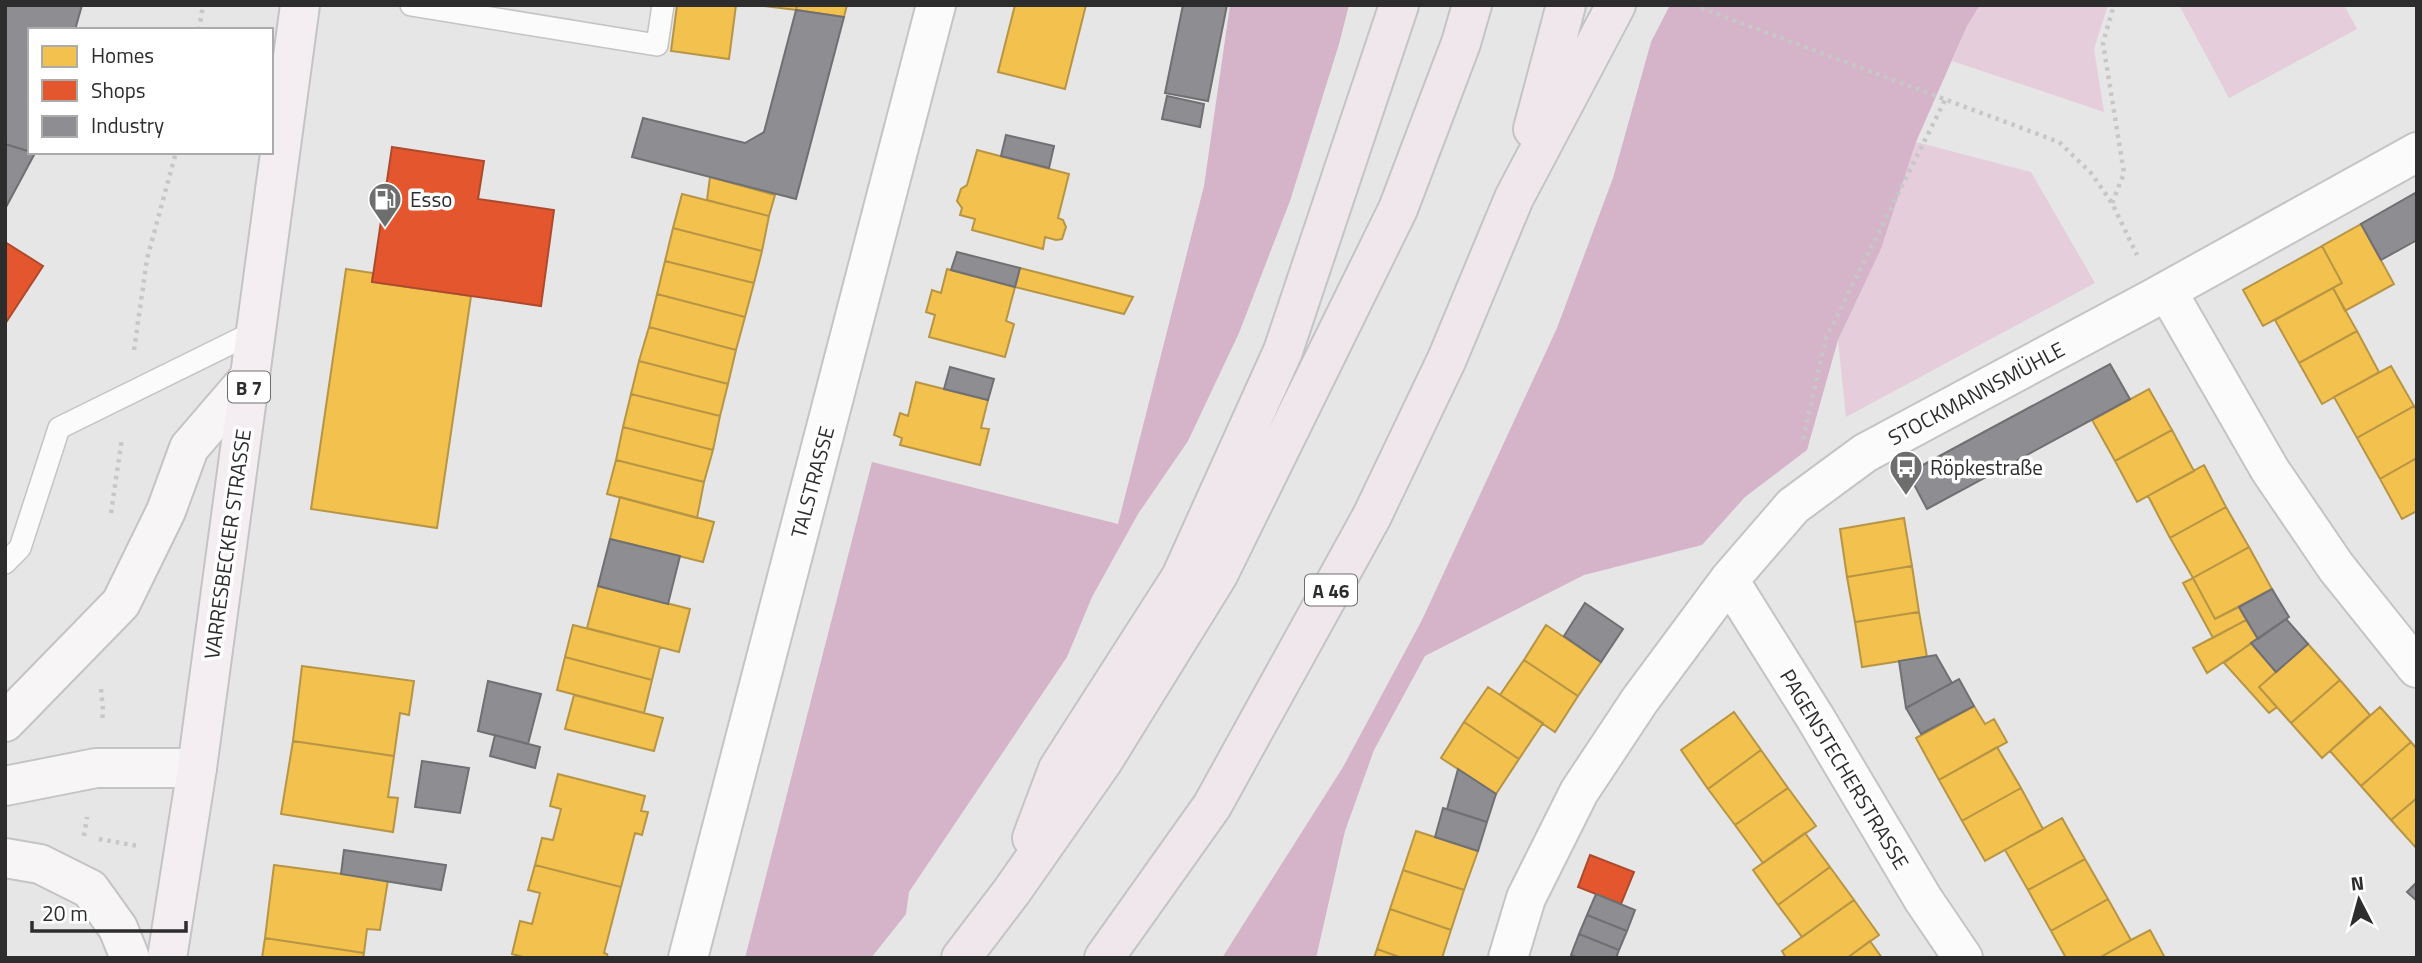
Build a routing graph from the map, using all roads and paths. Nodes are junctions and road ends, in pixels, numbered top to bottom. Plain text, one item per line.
1 (203, 5) edge
2 (300, 5) edge
3 (411, 5) edge
4 (663, 5) edge
5 (936, 5) edge
6 (1399, 5) edge
7 (1472, 5) edge
8 (1566, 5) edge
9 (1616, 5) edge
10 (1693, 5) edge
11 (2114, 5) edge
12 (198, 28) edge
13 (1945, 100) junction
14 (2417, 152) edge
15 (1514, 198) junction
16 (2112, 203) junction
17 (2140, 260) dead end
18 (2167, 291) junction
19 (256, 331) junction
20 (250, 377) junction
21 (1793, 506) junction
22 (5, 563) edge
23 (1729, 580) junction
24 (2417, 668) edge
25 (5, 722) edge
26 (197, 768) junction
27 (5, 786) edge
28 (84, 836) dead end
29 (183, 855) junction
30 (5, 858) edge
31 (1012, 891) junction
32 (130, 958) edge
33 (167, 958) edge
34 (688, 958) edge
35 (961, 958) edge
36 (1104, 958) edge
37 (1508, 958) edge
38 (1963, 958) edge

1 - 12 path
2 - 19 main road, VARRESBECKER STRASSE / B 7
3 - 4 lane
5 - 34 street, TALSTRASSE
6 - 31 highway
7 - 31 highway
8 - 15 highway, A 46
9 - 15 highway
10 - 13 path
11 - 16 path
13 - 16 path
13 - 21 path
14 - 18 street, STOCKMANNSMÜHLE
15 - 36 highway, A 46
16 - 17 path
18 - 21 street, STOCKMANNSMÜHLE
18 - 24 street
19 - 20 main road, VARRESBECKER STRASSE / B 7
19 - 22 lane
20 - 25 street
20 - 26 main road, VARRESBECKER STRASSE / B 7
21 - 23 street, STOCKMANNSMÜHLE
23 - 37 street, STOCKMANNSMÜHLE
23 - 38 street, PAGENSTECHERSTRASSE
26 - 27 street
26 - 29 main road, VARRESBECKER STRASSE / B 7
28 - 29 path
29 - 33 main road, VARRESBECKER STRASSE / B 7
30 - 32 street
31 - 35 highway

